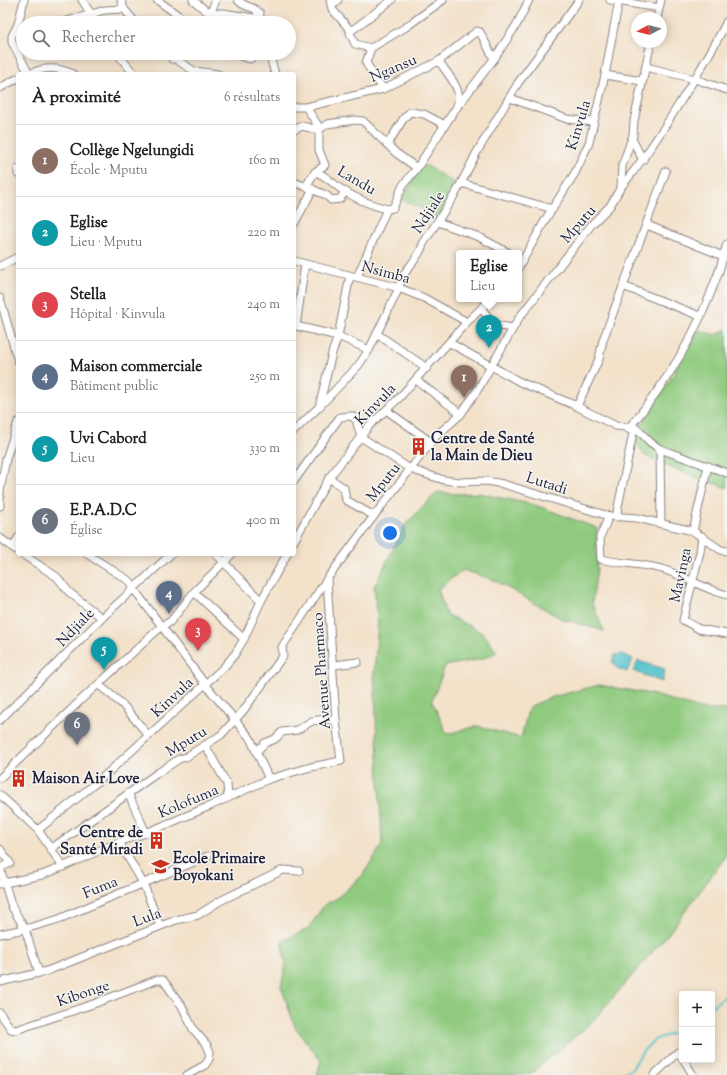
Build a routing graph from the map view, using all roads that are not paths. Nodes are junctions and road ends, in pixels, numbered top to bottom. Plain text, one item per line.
1 (24, 0) edge
2 (82, 0) edge
3 (121, 0) edge
4 (157, 0) edge
5 (194, 0) edge
6 (216, 0) edge
7 (238, 0) edge
8 (338, 0) edge
9 (392, 0) edge
10 (443, 0) edge
11 (528, 0) edge
12 (578, 0) edge
13 (610, 0) edge
14 (330, 1) edge
15 (619, 1) edge
16 (660, 4) edge
17 (124, 9) junction
18 (91, 14) junction
19 (210, 14) junction
20 (260, 14) joint
21 (21, 16) edge
22 (84, 16) edge
23 (130, 16) edge
24 (179, 16) edge
25 (242, 16) edge
26 (258, 16) edge
27 (727, 21) edge
28 (16, 30) edge
29 (351, 31) junction
30 (371, 48) junction
31 (650, 48) edge
32 (16, 50) edge
33 (494, 59) junction
34 (21, 60) edge
35 (123, 60) edge
36 (174, 60) edge
37 (271, 60) edge
38 (439, 61) junction
39 (646, 66) junction
40 (27, 72) edge
41 (31, 72) edge
42 (66, 72) edge
43 (132, 72) edge
44 (198, 72) edge
45 (274, 72) edge
46 (605, 75) junction
47 (16, 79) edge
48 (695, 79) junction
49 (642, 81) junction
50 (0, 88) edge
51 (383, 89) junction
52 (727, 90) edge
53 (510, 98) junction
54 (296, 107) edge
55 (306, 107) junction
56 (454, 111) junction
57 (594, 122) junction
58 (445, 125) junction
59 (296, 129) edge
60 (319, 130) junction
61 (632, 139) junction
62 (387, 145) junction
63 (643, 160) junction
64 (417, 168) junction
65 (666, 171) dead end
66 (316, 172) junction
67 (296, 183) edge
68 (461, 183) junction
69 (310, 187) junction
70 (621, 187) junction
71 (345, 192) junction
72 (387, 209) junction
73 (553, 209) junction
74 (296, 219) edge
75 (438, 222) junction
76 (647, 225) junction
77 (727, 244) edge
78 (503, 250) edge
79 (723, 256) junction
80 (16, 258) edge
81 (522, 259) edge
82 (296, 262) edge
83 (306, 264) junction
84 (0, 266) edge
85 (353, 277) junction
86 (623, 286) junction
87 (399, 288) junction
88 (0, 298) edge
89 (488, 302) edge
90 (482, 309) junction
91 (700, 316) junction
92 (296, 320) edge
93 (467, 322) junction
94 (296, 326) edge
95 (513, 328) junction
96 (377, 334) junction
97 (338, 336) junction
98 (450, 343) junction
99 (369, 350) junction
100 (16, 354) edge
101 (490, 365) junction
102 (427, 368) junction
103 (416, 380) junction
104 (574, 405) junction
105 (319, 407) junction
106 (386, 410) junction
107 (461, 414) junction
108 (296, 427) edge
109 (16, 428) edge
110 (631, 428) junction
111 (361, 437) junction
112 (431, 442) junction
113 (660, 449) junction
114 (708, 466) junction
115 (410, 469) junction
116 (727, 473) edge
117 (296, 478) edge
118 (329, 478) junction
119 (0, 506) edge
120 (374, 516) junction
121 (612, 516) junction
122 (661, 524) junction
123 (693, 531) junction
124 (296, 537) edge
125 (0, 538) edge
126 (704, 538) junction
127 (15, 550) edge
128 (727, 551) edge
129 (25, 556) edge
130 (98, 556) edge
131 (169, 556) edge
132 (218, 556) edge
133 (230, 556) edge
134 (286, 556) edge
135 (224, 563) junction
136 (327, 579) junction
137 (692, 580) junction
138 (133, 588) junction
139 (194, 592) junction
140 (727, 595) edge
141 (261, 601) junction
142 (102, 618) junction
143 (163, 625) junction
144 (727, 634) edge
145 (244, 639) junction
146 (358, 662) dead end
147 (334, 665) junction
148 (205, 684) junction
149 (99, 685) junction
150 (0, 720) edge
151 (235, 721) junction
152 (336, 721) junction
153 (149, 736) junction
154 (205, 745) junction
155 (257, 751) junction
156 (341, 761) joint
157 (0, 778) edge
158 (269, 779) junction
159 (128, 793) junction
160 (0, 795) edge
161 (228, 798) junction
162 (38, 830) junction
163 (146, 833) junction
164 (120, 842) junction
165 (52, 848) junction
166 (0, 849) edge
167 (208, 856) dead end
168 (63, 867) junction
169 (299, 871) dead end
170 (2, 883) edge
171 (143, 883) junction
172 (160, 926) junction
173 (25, 929) junction
174 (0, 934) edge
175 (39, 973) junction
176 (0, 982) edge
177 (0, 1013) edge
178 (679, 1053) edge
179 (686, 1063) edge
180 (187, 1075) edge
181 (654, 1075) edge
182 (693, 1075) edge

1 - 21 street
2 - 18 street
3 - 17 street
4 - 24 street
5 - 19 street
6 - 19 street
7 - 20 street
8 - 14 street
9 - 29 street
10 - 30 street
11 - 33 street
12 - 53 street, Ndjiale
13 - 15 street
14 - 29 street
15 - 16 street
15 - 46 street, Kinvula
17 - 18 street
17 - 23 street
18 - 22 street
19 - 25 street
20 - 26 street
27 - 48 street
28 - 32 street
29 - 30 street
30 - 51 street
31 - 39 street, Mputu
33 - 38 street, Ngansu
33 - 56 street
34 - 40 street
35 - 43 street
36 - 44 street
37 - 45 street
38 - 51 street, Ngansu
38 - 56 street
39 - 48 street
39 - 49 street, Mputu
41 - 42 street
46 - 49 street
46 - 57 street, Kinvula
47 - 50 street
48 - 52 street
48 - 63 street
49 - 61 street, Mputu
51 - 55 street, Ngansu
53 - 57 street
53 - 68 street, Ndjiale
54 - 55 street, Ngansu
55 - 60 street
56 - 58 street
57 - 73 street, Kinvula
58 - 62 street
58 - 64 street
59 - 60 street
60 - 62 street
60 - 66 street
61 - 63 street
61 - 70 street, Mputu
62 - 64 street
63 - 70 street
64 - 72 street
65 - 76 street
66 - 69 street
66 - 71 street, Landu
67 - 69 street
68 - 73 street
68 - 75 street, Ndjiale
69 - 71 street
69 - 74 street
70 - 95 street, Mputu
71 - 72 street, Landu
72 - 85 street
73 - 81 street, Kinvula
75 - 78 street
75 - 87 street, Ndjiale
76 - 79 street
76 - 86 street
77 - 79 street
79 - 91 street
80 - 84 street
82 - 83 street, Nsimba
83 - 85 street, Nsimba
83 - 92 street
85 - 87 street, Nsimba
85 - 97 street
86 - 91 street
86 - 104 street
87 - 93 street, Nsimba
87 - 96 street, Ndjiale
88 - 100 street
89 - 90 street, Kinvula
90 - 93 street, Kinvula
90 - 95 street
91 - 110 street
93 - 98 street, Kinvula
94 - 97 street
95 - 101 street, Mputu
96 - 99 street, Ndjiale
96 - 102 street
97 - 99 street
97 - 105 street
98 - 101 street
98 - 102 street, Kinvula
99 - 105 street, Ndjiale
101 - 104 street
101 - 107 street, Mputu
102 - 103 street, Kinvula
103 - 106 street, Kinvula
103 - 107 street
104 - 110 street
105 - 108 street, Ndjiale
106 - 111 street, Kinvula
106 - 112 street
107 - 112 street, Mputu
109 - 119 street
110 - 113 street
110 - 121 street
111 - 115 street, Lutadi
111 - 117 street
111 - 118 street, Kinvula
112 - 115 street, Mputu
113 - 114 street
113 - 122 street
114 - 116 street
114 - 123 street
115 - 120 street, Mputu
115 - 121 street, Lutadi
118 - 120 street
118 - 124 street, Kinvula
120 - 136 street, Mputu
121 - 122 street, Lutadi
121 - 137 street
122 - 123 street, Lutadi
123 - 126 street, Lutadi
125 - 127 street
126 - 128 street, Lutadi
126 - 137 street, Mavinga
129 - 142 street
130 - 138 street
131 - 138 street, Ndjiale
132 - 135 street
133 - 135 street
134 - 141 street, Kinvula
135 - 139 street
135 - 141 street
136 - 147 street, Avenue Pharmaco
136 - 151 street, Mputu
137 - 140 street
137 - 144 street, Mavinga
138 - 142 street, Ndjiale
138 - 143 street
139 - 143 street
139 - 145 street
141 - 145 street, Kinvula
142 - 150 street, Ndjiale
143 - 148 street
143 - 149 street
145 - 148 street, Kinvula
146 - 147 street
147 - 152 street, Avenue Pharmaco
148 - 151 street
148 - 153 street, Kinvula
149 - 153 street
149 - 157 street
151 - 154 street, Mputu
151 - 155 street
152 - 155 street
152 - 156 street, Avenue Pharmaco
153 - 162 street, Kinvula
154 - 159 street, Mputu
154 - 161 street
155 - 158 street
156 - 158 street, Kolofuma
158 - 161 street, Kolofuma
159 - 163 street
159 - 165 street, Mputu
160 - 162 street
161 - 163 street, Kolofuma
162 - 165 street
163 - 164 street, Kolofuma
164 - 168 street, Kolofuma
164 - 171 street
165 - 168 street
166 - 170 street
167 - 171 street, Fuma
168 - 170 street, Kolofuma
169 - 172 street, Lula
170 - 173 street
171 - 172 street
171 - 173 street, Fuma
172 - 175 street, Lula
173 - 174 street, Fuma
173 - 175 street
175 - 176 street, Lula
177 - 180 street, Kibonge
178 - 181 street
179 - 182 street

